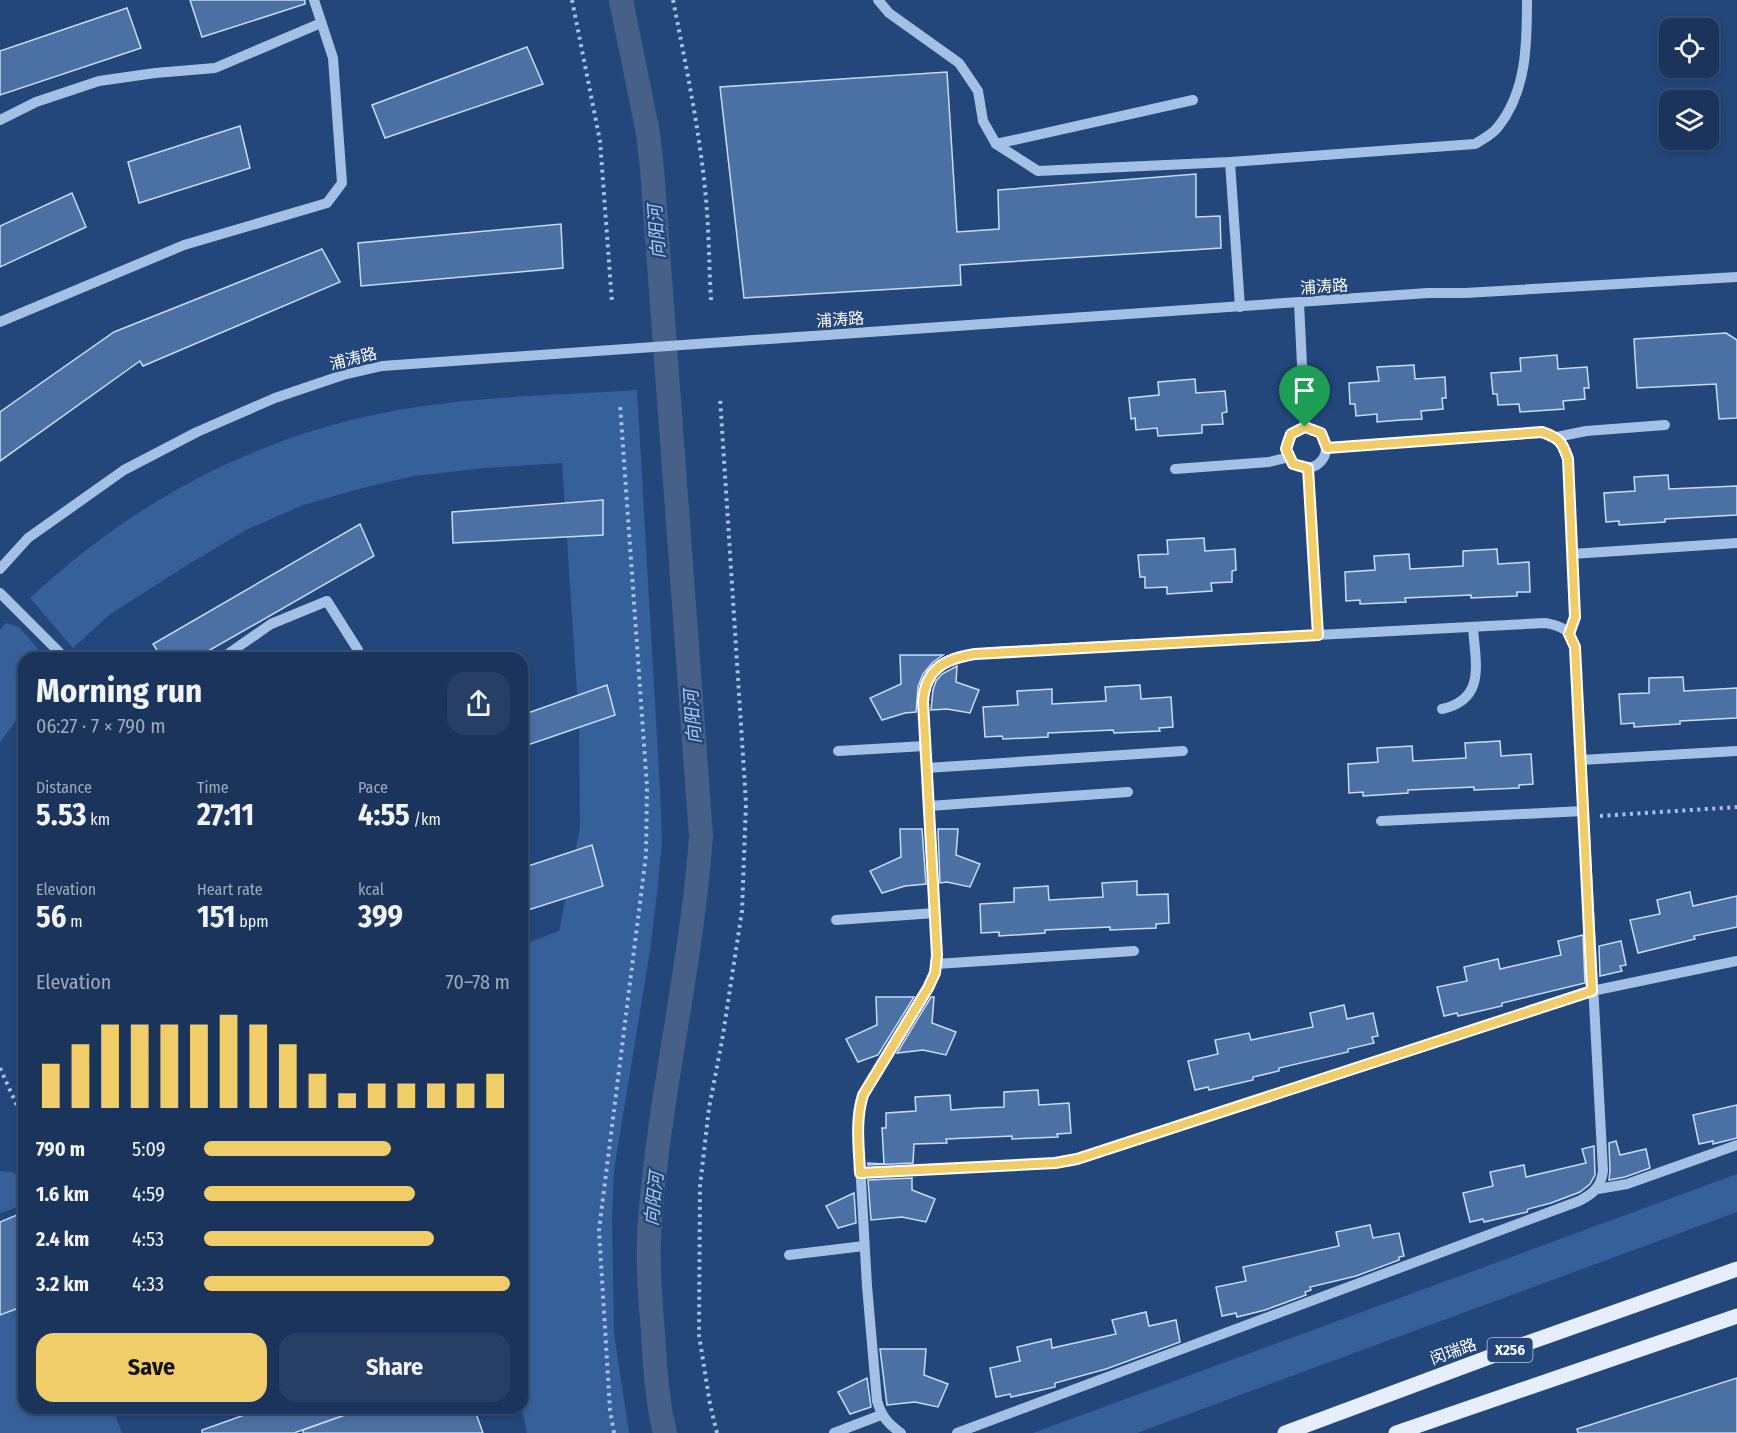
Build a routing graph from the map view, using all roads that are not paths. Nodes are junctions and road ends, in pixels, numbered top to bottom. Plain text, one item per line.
1 (314, 0) edge
2 (878, 0) edge
3 (1527, 0) edge
4 (321, 23) junction
5 (1193, 100) dead end
6 (0, 120) edge
7 (996, 144) junction
8 (1230, 162) junction
9 (1737, 277) edge
10 (1299, 303) junction
11 (1240, 307) junction
12 (0, 322) edge
13 (1665, 425) dead end
14 (1305, 427) junction
15 (1557, 437) junction
16 (1327, 448) junction
17 (1290, 457) junction
18 (1308, 468) junction
19 (1175, 469) dead end
20 (1737, 543) edge
21 (1572, 554) junction
22 (0, 569) edge
23 (0, 593) edge
24 (1473, 627) junction
25 (1569, 634) junction
26 (1318, 635) junction
27 (59, 652) edge
28 (231, 652) edge
29 (358, 652) edge
30 (1442, 709) dead end
31 (925, 746) junction
32 (838, 751) dead end
33 (1183, 751) dead end
34 (1737, 751) edge
35 (1581, 760) junction
36 (927, 768) junction
37 (1128, 792) dead end
38 (928, 806) junction
39 (1583, 814) junction
40 (1381, 821) dead end
41 (934, 913) junction
42 (836, 920) dead end
43 (1134, 951) dead end
44 (1737, 961) edge
45 (936, 964) junction
46 (1592, 991) junction
47 (1737, 1145) edge
48 (860, 1173) junction
49 (1598, 1189) junction
50 (864, 1246) junction
51 (789, 1255) dead end
52 (1737, 1269) edge
53 (1737, 1316) edge
54 (881, 1415) junction
55 (834, 1433) edge
56 (901, 1433) edge
57 (957, 1433) edge
58 (1285, 1433) edge
59 (1396, 1433) edge

1 - 4 street
2 - 7 street
3 - 8 street
4 - 6 street
4 - 12 street
5 - 7 street
7 - 8 street
8 - 11 street
9 - 10 street, 浦涛路
10 - 11 street, 浦涛路
10 - 14 street
11 - 22 street, 浦涛路
13 - 15 street
14 - 16 street
14 - 17 street
15 - 16 street
15 - 21 street
16 - 18 street
17 - 18 street
17 - 19 street
18 - 26 street
20 - 21 street
21 - 25 street
23 - 27 street
24 - 25 street
24 - 26 street
24 - 30 street
25 - 35 street
26 - 31 street
28 - 29 street
31 - 32 street
31 - 36 street
33 - 36 street
34 - 35 street
35 - 39 street
36 - 38 street
37 - 38 street
38 - 41 street
39 - 40 street
39 - 46 street
41 - 42 street
41 - 45 street
43 - 45 street
44 - 46 street
45 - 48 street
46 - 48 street
46 - 49 street
47 - 49 street
48 - 50 street
49 - 57 street
50 - 51 street
50 - 54 street
52 - 58 main road, 闵瑞路 / X256
53 - 59 main road, X256
54 - 55 street
54 - 56 street

